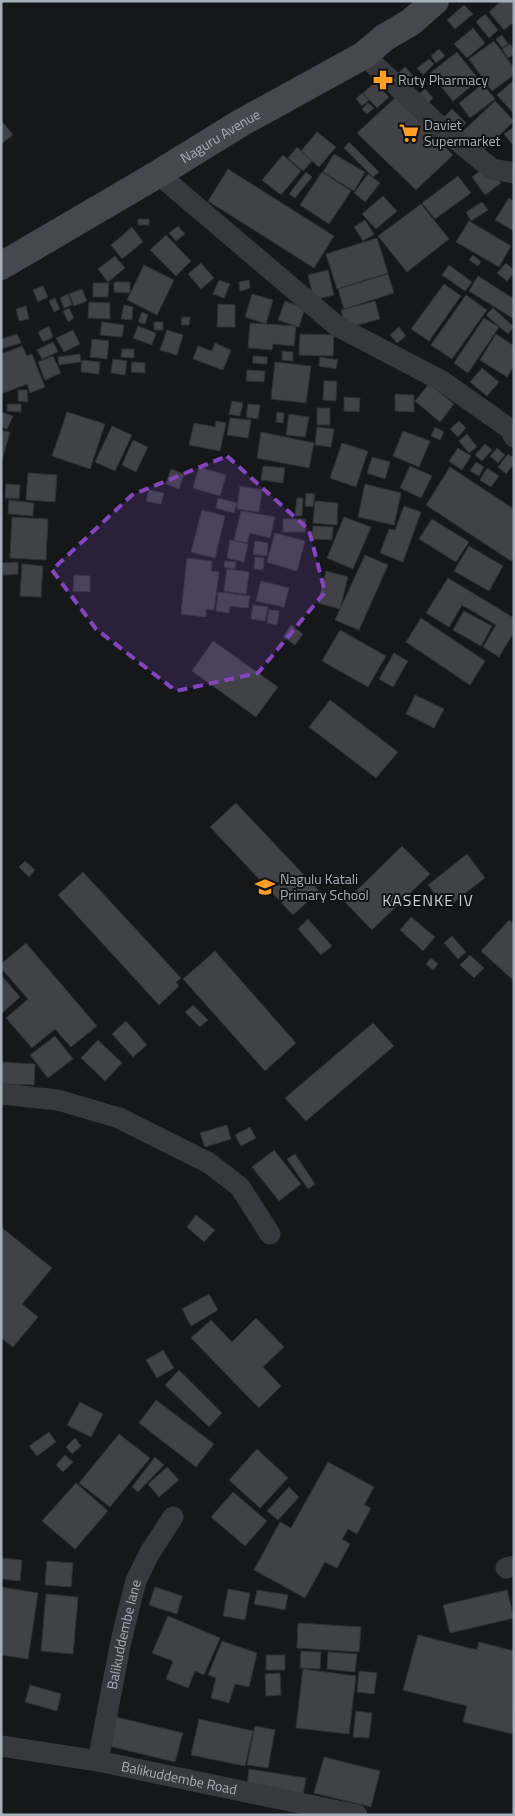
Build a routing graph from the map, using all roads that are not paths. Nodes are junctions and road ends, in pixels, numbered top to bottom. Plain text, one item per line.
1 (435, 1) edge
2 (364, 55) junction
3 (514, 173) edge
4 (158, 174) junction
5 (1, 266) edge
6 (514, 437) edge
7 (1, 1094) edge
8 (270, 1234) dead end
9 (173, 1517) dead end
10 (1, 1746) edge
11 (98, 1761) junction
12 (357, 1815) edge

1 - 2 street, Naguru Avenue
2 - 3 street
2 - 4 street, Naguru Avenue
4 - 5 street, Naguru Avenue
4 - 6 street
7 - 8 street
9 - 11 street, Balikuddembe lane
10 - 11 street, Balikuddembe Road
11 - 12 street, Balikuddembe Road

